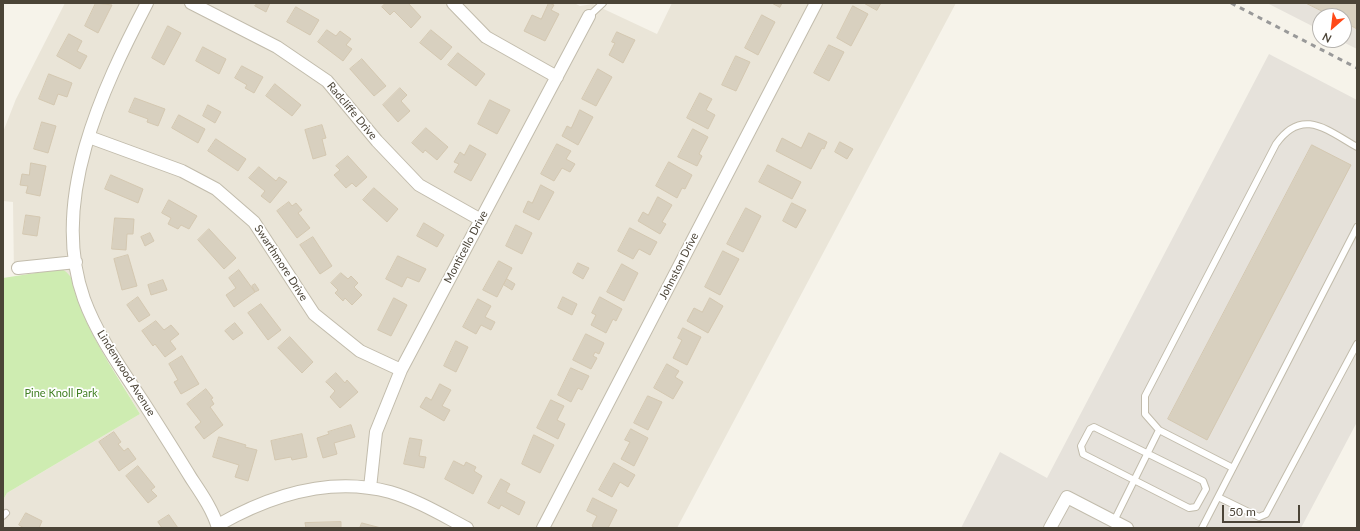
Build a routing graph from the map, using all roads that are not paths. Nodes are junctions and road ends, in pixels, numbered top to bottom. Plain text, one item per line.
1 (147, 3) edge
2 (191, 3) edge
3 (453, 3) edge
4 (603, 3) edge
5 (816, 3) edge
6 (589, 16) joint
7 (557, 77) junction
8 (89, 137) junction
9 (1357, 147) edge
10 (481, 220) junction
11 (1357, 227) edge
12 (76, 262) junction
13 (18, 268) dead end
14 (1357, 344) edge
15 (401, 370) junction
16 (1159, 430) junction
17 (1148, 453) junction
18 (1232, 468) junction
19 (1134, 480) junction
20 (370, 488) junction
21 (1218, 497) junction
22 (1114, 521) junction
23 (218, 527) edge
24 (467, 528) edge
25 (543, 528) edge
26 (1050, 528) edge
27 (1127, 528) edge
28 (1202, 528) edge

1 - 8 street, Lindenwood Avenue
2 - 10 street, Radcliffe Drive
3 - 7 street
4 - 6 lane
5 - 25 street, Johnston Drive
6 - 7 street, Monticello Drive
7 - 10 street, Monticello Drive
8 - 12 street, Lindenwood Avenue
8 - 15 street, Swarthmore Drive
9 - 16 lane
10 - 15 street, Monticello Drive
11 - 18 lane
12 - 13 street
12 - 23 street, Lindenwood Avenue
14 - 21 lane
15 - 20 street, Monticello Drive
16 - 17 lane
16 - 18 lane
17 - 19 lane
17 - 19 lane
17 - 19 lane
18 - 21 lane
19 - 22 lane
20 - 23 street
20 - 24 street
21 - 28 lane
22 - 26 street
22 - 27 street

